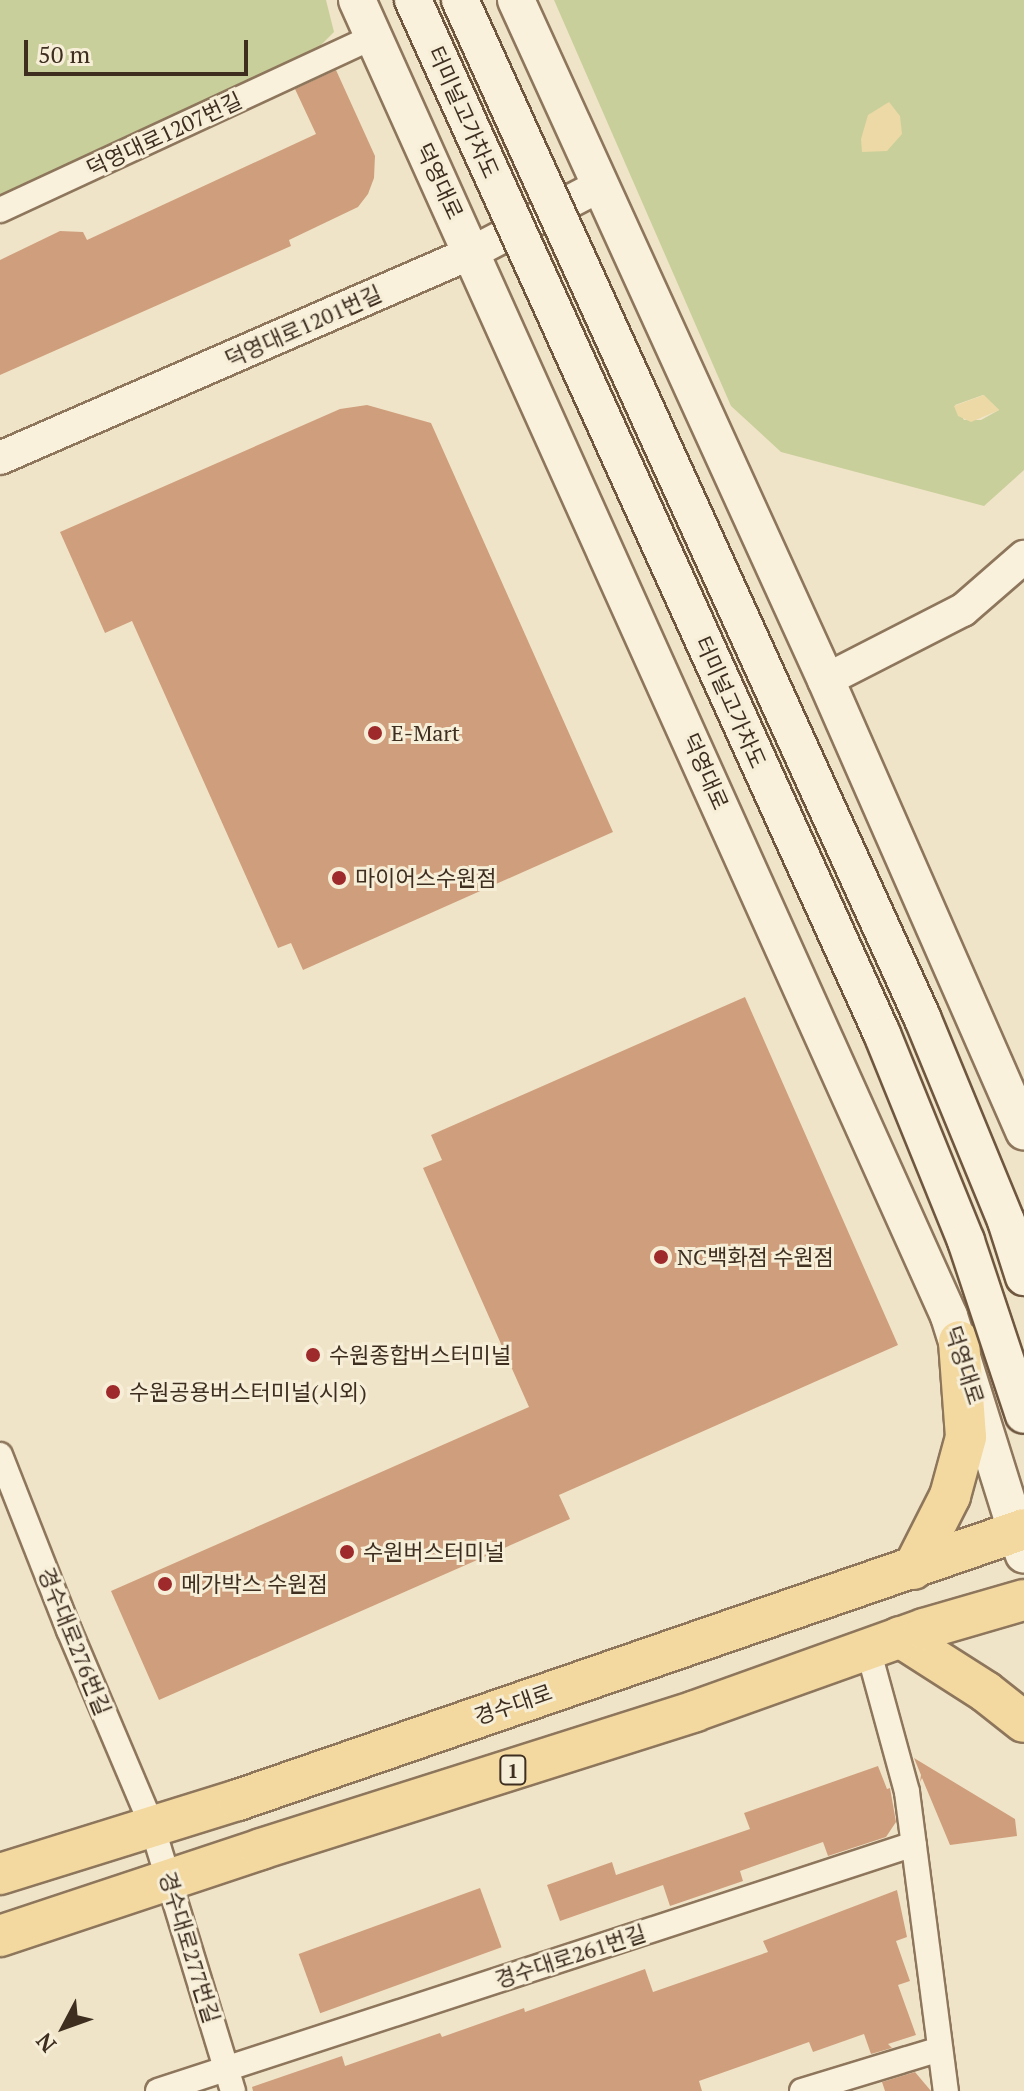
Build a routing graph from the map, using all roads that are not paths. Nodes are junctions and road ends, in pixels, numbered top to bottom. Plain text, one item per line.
1 (357, 0) edge
2 (413, 0) edge
3 (460, 0) edge
4 (516, 0) edge
5 (372, 37) junction
6 (601, 185) junction
7 (0, 210) edge
8 (473, 252) junction
9 (0, 458) edge
10 (1024, 557) edge
11 (826, 680) junction
12 (1024, 1131) edge
13 (1024, 1277) edge
14 (959, 1341) junction
15 (1024, 1415) edge
16 (0, 1455) edge
17 (1022, 1538) edge
18 (913, 1569) junction
19 (1024, 1600) edge
20 (884, 1643) junction
21 (1024, 1722) edge
22 (152, 1826) junction
23 (914, 1844) junction
24 (0, 1874) edge
25 (170, 1879) junction
26 (0, 1936) edge
27 (940, 2049) junction
28 (230, 2080) edge
29 (158, 2091) edge
30 (802, 2091) edge
31 (946, 2091) edge

1 - 5 main road, 덕영대로
2 - 15 main road, 터미널고가차도, bridge
3 - 13 main road, 터미널고가차도, bridge
4 - 6 main road
5 - 7 street, 덕영대로1207번길
5 - 8 main road, 덕영대로
6 - 8 street, 덕영대로1201번길
6 - 11 main road
8 - 9 street, 덕영대로1201번길
8 - 14 main road, 덕영대로
10 - 11 street
11 - 12 main road
14 - 17 main road, 덕영대로
14 - 18 main road
16 - 22 street, 경수대로276번길
17 - 18 main road, 경수대로
18 - 22 main road, 경수대로
19 - 20 main road, 1
20 - 21 main road
20 - 23 street
20 - 25 main road, 1
22 - 24 main road, 경수대로
22 - 25 street, 경수대로277번길
23 - 27 street
23 - 28 street, 경수대로261번길
25 - 26 main road, 1
25 - 28 street, 경수대로277번길
27 - 30 street
27 - 31 street
28 - 29 street

